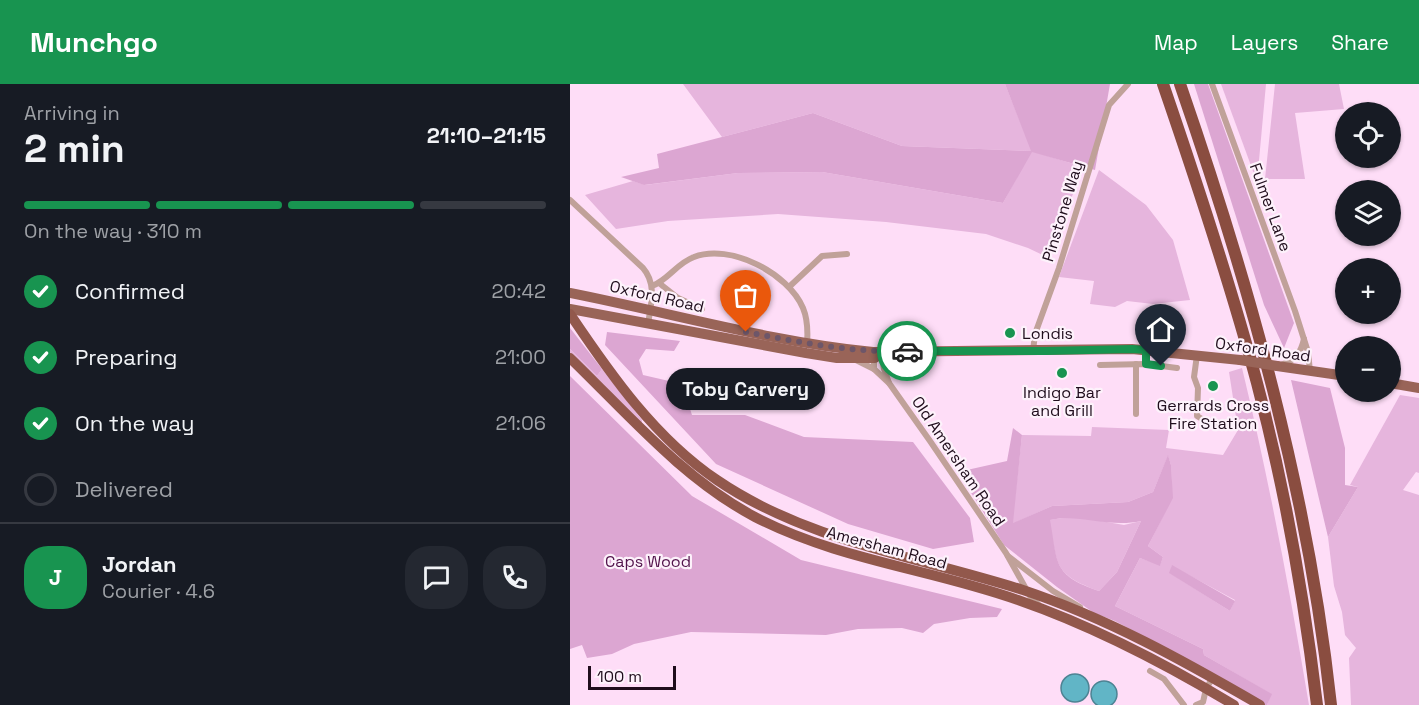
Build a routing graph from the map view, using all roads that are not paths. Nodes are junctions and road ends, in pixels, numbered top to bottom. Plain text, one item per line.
1 (1128, 84) edge
2 (1163, 84) edge
3 (1180, 84) edge
4 (1212, 84) edge
5 (570, 200) edge
6 (847, 254) dead end
7 (655, 284) junction
8 (789, 287) junction
9 (570, 293) edge
10 (570, 309) edge
11 (650, 309) junction
12 (702, 309) dead end
13 (570, 314) edge
14 (648, 324) junction
15 (747, 337) junction
16 (1304, 339) junction
17 (807, 349) junction
18 (1146, 350) junction
19 (1033, 351) junction
20 (1197, 354) junction
21 (570, 358) edge
22 (877, 358) junction
23 (1136, 364) junction
24 (1146, 364) junction
25 (1100, 365) dead end
26 (1277, 366) junction
27 (1177, 368) dead end
28 (1310, 371) junction
29 (1335, 374) edge
30 (890, 383) junction
31 (1401, 385) edge
32 (1419, 388) edge
33 (1136, 414) dead end
34 (1223, 423) dead end
35 (1006, 553) junction
36 (1027, 591) junction
37 (1052, 614) junction
38 (1104, 621) junction
39 (1150, 670) dead end
40 (1213, 677) junction
41 (1206, 688) junction
42 (1205, 703) edge
43 (1184, 705) edge
44 (1196, 705) edge
45 (1234, 705) edge
46 (1260, 705) edge
47 (1317, 705) edge
48 (1331, 705) edge

1 - 19 street, Pinstone Way
2 - 47 highway
3 - 48 highway
4 - 16 street, Fulmer Lane
5 - 7 street
6 - 8 street
7 - 8 street
7 - 11 street
7 - 12 street
8 - 17 street
9 - 11 main road, Oxford Road
10 - 14 main road
11 - 14 street
11 - 15 main road, Oxford Road
13 - 36 highway
14 - 15 main road
15 - 17 main road, Oxford Road
16 - 26 street
16 - 28 street, Fulmer Lane
17 - 22 main road, Oxford Road
17 - 22 main road
18 - 19 main road, Oxford Road
18 - 20 main road, Oxford Road
18 - 24 street
19 - 22 main road, Oxford Road
20 - 26 main road, Oxford Road, bridge
20 - 34 street
21 - 37 highway, Amersham Road
22 - 30 street, Old Amersham Road
22 - 30 street, Old Amersham Road
23 - 24 street
23 - 25 street
23 - 33 street
24 - 27 street
26 - 28 main road, Oxford Road
28 - 29 main road, Oxford Road
30 - 35 street, Old Amersham Road
31 - 32 main road
35 - 36 street, Old Amersham Road
35 - 38 street, Old Amersham Road
36 - 37 street, Old Amersham Road
36 - 38 highway
37 - 41 highway, Amersham Road
38 - 40 highway
39 - 43 street
40 - 41 street
40 - 46 highway
41 - 42 street
41 - 45 highway, Amersham Road
42 - 44 street

